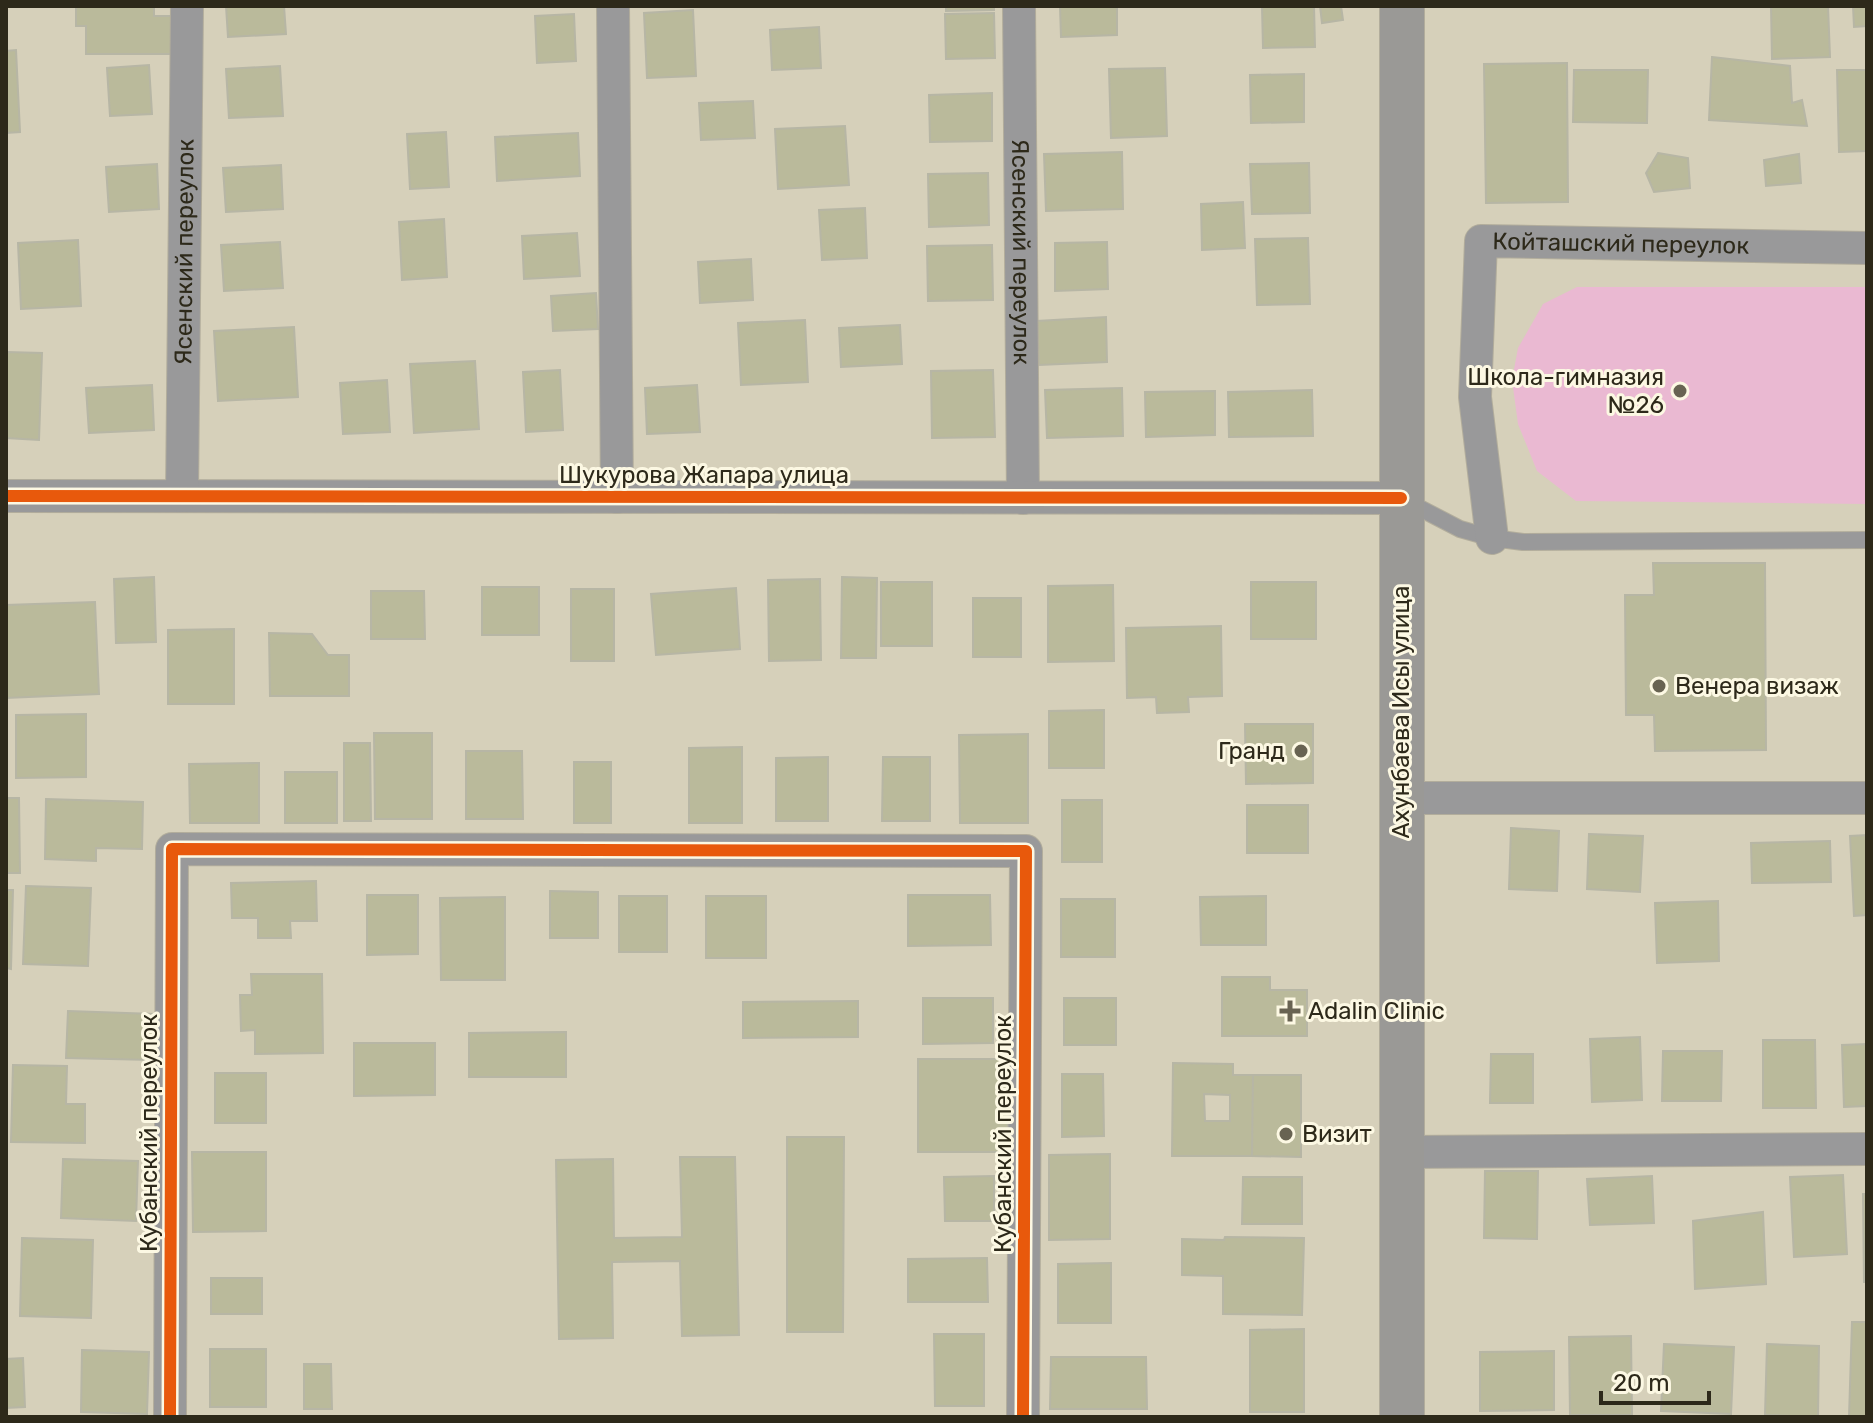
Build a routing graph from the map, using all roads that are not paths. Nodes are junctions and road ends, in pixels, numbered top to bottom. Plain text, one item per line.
1 (187, 6) edge
2 (613, 6) edge
3 (1019, 6) edge
4 (1402, 6) edge
5 (1867, 248) edge
6 (6, 496) edge
7 (182, 496) junction
8 (617, 497) junction
9 (1023, 498) junction
10 (1401, 498) junction
11 (1492, 538) junction
12 (1867, 540) edge
13 (1401, 798) junction
14 (1867, 798) edge
15 (1867, 1149) edge
16 (1401, 1152) junction
17 (170, 1417) edge
18 (1023, 1417) edge
19 (1402, 1417) edge

1 - 7 street, Ясенский переулок
2 - 8 street, Шукурова Жапара улица
3 - 9 street, Ясенский переулок
4 - 10 main road, Ахунбаева Исы улица
5 - 11 street, Койташский переулок
6 - 7 street, Шукурова Жапара улица
7 - 8 street, Шукурова Жапара улица
8 - 9 street, Шукурова Жапара улица
9 - 10 street, Шукурова Жапара улица
10 - 11 lane
10 - 13 main road, Ахунбаева Исы улица
11 - 12 lane
13 - 14 street
13 - 16 main road, Ахунбаева Исы улица
15 - 16 street
16 - 19 main road, Ахунбаева Исы улица
17 - 18 street, Кубанский переулок

